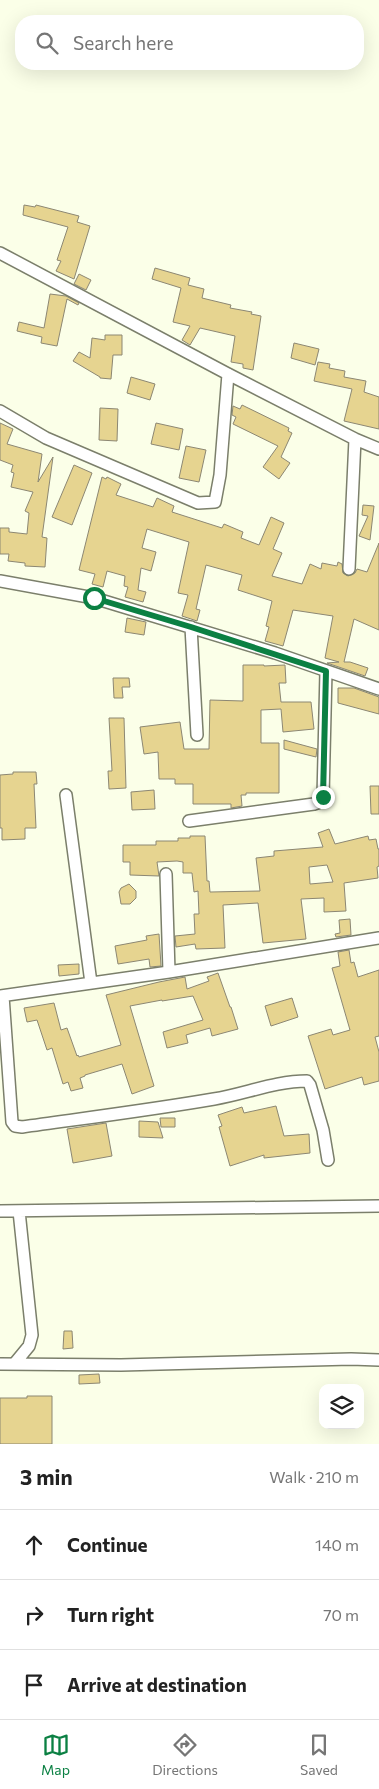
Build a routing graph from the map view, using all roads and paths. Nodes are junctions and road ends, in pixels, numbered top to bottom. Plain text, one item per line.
1 (0, 253) edge
2 (228, 374) junction
3 (0, 411) edge
4 (355, 439) junction
5 (379, 449) edge
6 (349, 568) dead end
7 (0, 581) edge
8 (191, 627) junction
9 (326, 671) junction
10 (379, 689) edge
11 (197, 734) dead end
12 (66, 795) dead end
13 (189, 821) dead end
14 (166, 874) dead end
15 (379, 938) edge
16 (169, 972) junction
17 (91, 983) junction
18 (1, 996) edge
19 (328, 1160) dead end
20 (379, 1206) edge
21 (0, 1211) edge
22 (19, 1211) junction
23 (379, 1360) edge
24 (15, 1363) junction
25 (0, 1364) edge

1 - 2 street
2 - 3 street
2 - 4 street
4 - 5 street
4 - 6 street
7 - 8 street
8 - 9 street
8 - 11 street
9 - 10 street
9 - 13 street
12 - 17 street
14 - 16 street
15 - 16 street
16 - 17 street
17 - 18 street
18 - 19 street
20 - 22 street
21 - 22 street
22 - 24 street
23 - 24 street
24 - 25 street

